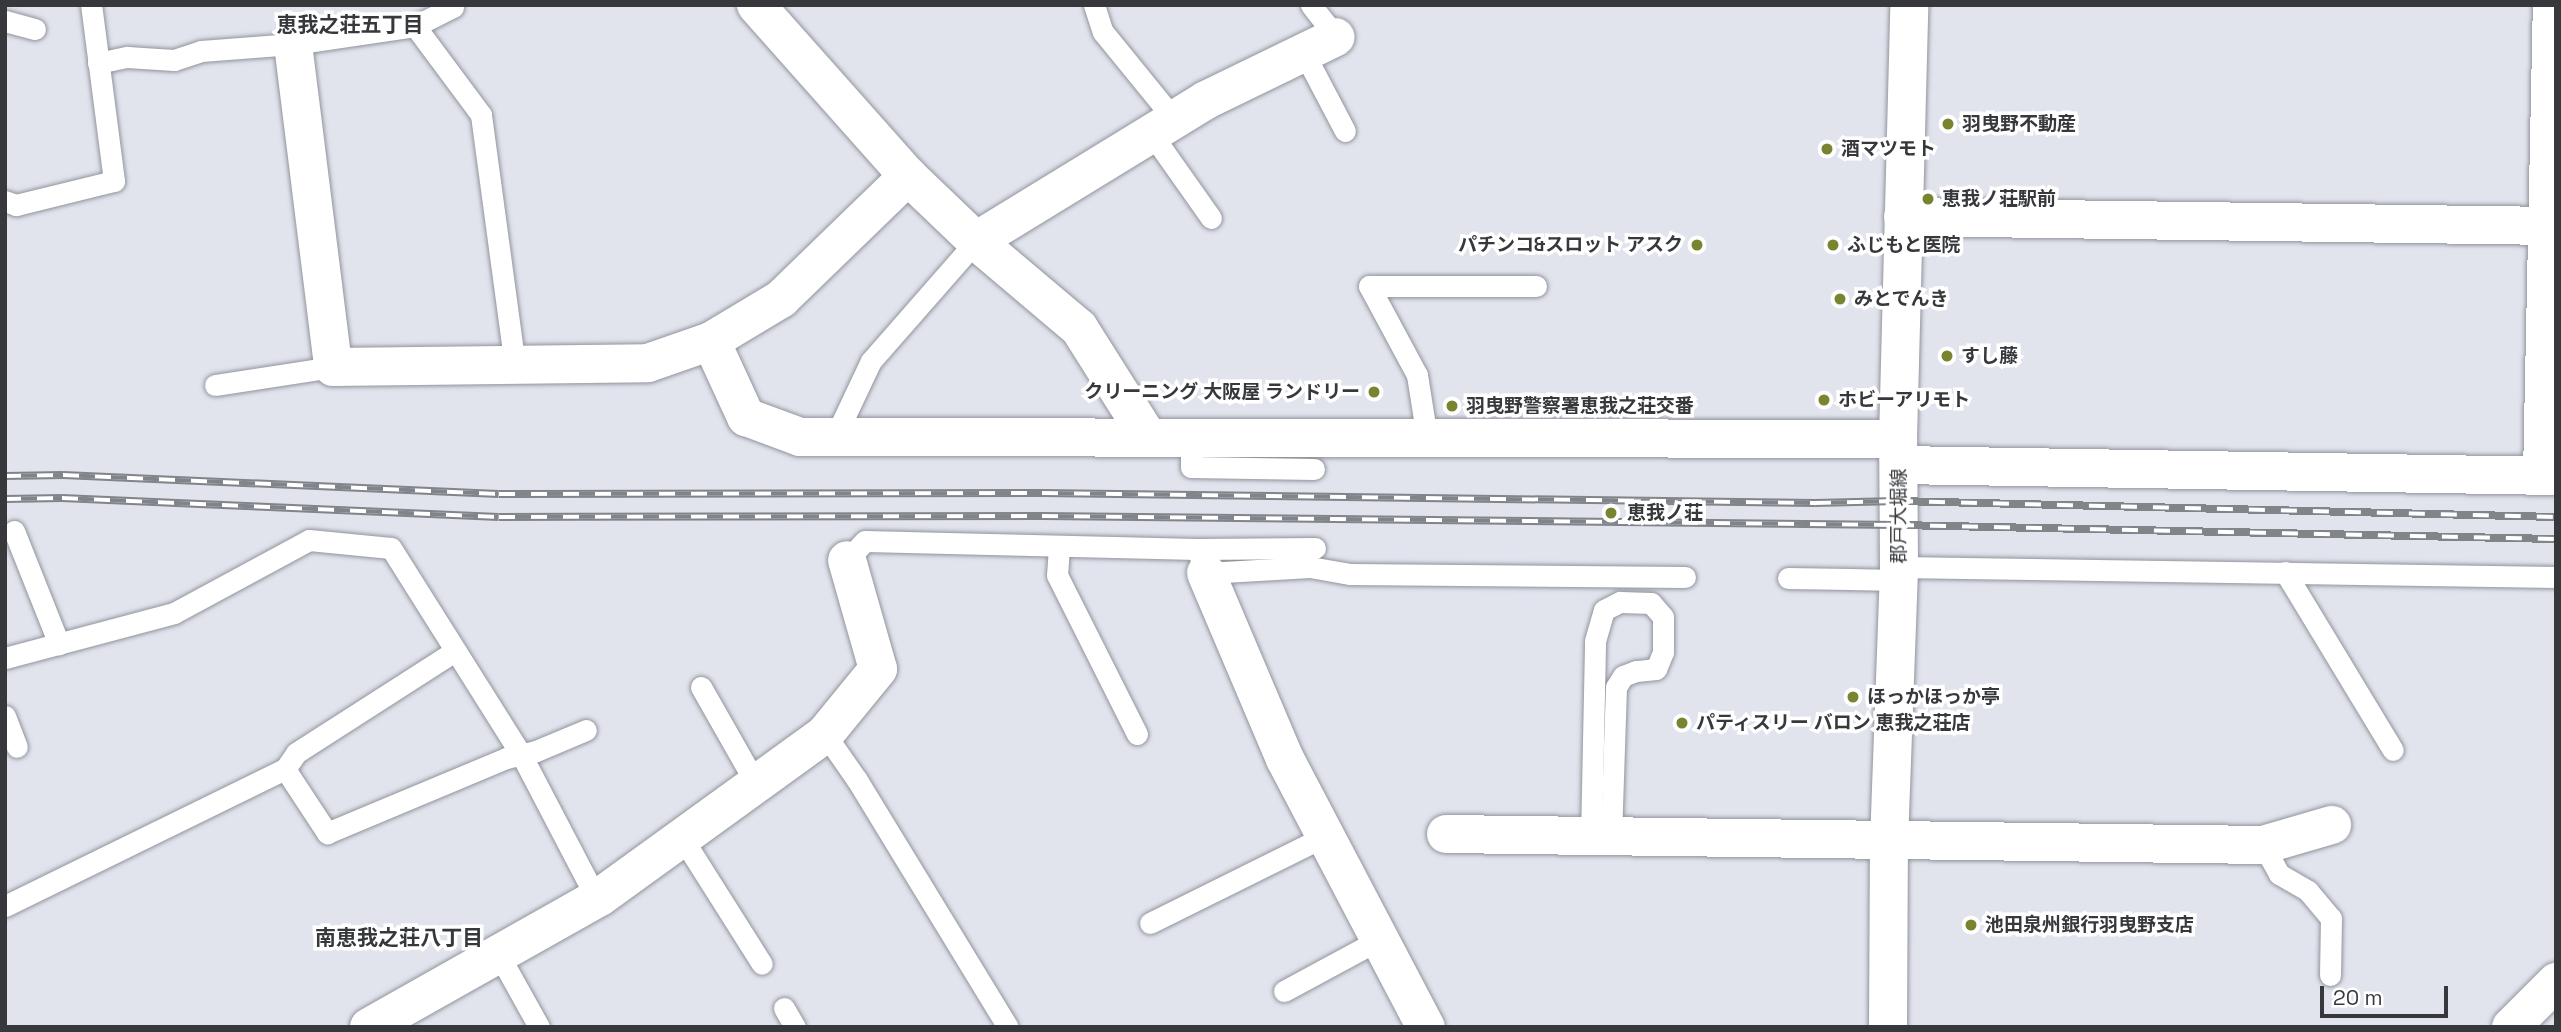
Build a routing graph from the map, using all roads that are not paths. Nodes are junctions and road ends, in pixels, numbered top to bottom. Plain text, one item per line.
1 (91, 5) edge
2 (451, 5) edge
3 (1094, 5) edge
4 (1311, 5) edge
5 (1909, 5) edge
6 (2552, 5) edge
7 (771, 10) edge
8 (5, 20) edge
9 (415, 26) junction
10 (35, 29) dead end
11 (293, 44) junction
12 (1320, 45) junction
13 (98, 63) junction
14 (1163, 126) junction
15 (1345, 131) dead end
16 (908, 176) junction
17 (5, 201) edge
18 (1903, 217) junction
19 (1212, 218) dead end
20 (2551, 226) edge
21 (976, 240) junction
22 (1535, 286) dead end
23 (711, 341) junction
24 (515, 365) junction
25 (333, 367) junction
26 (215, 385) dead end
27 (835, 437) junction
28 (1148, 437) junction
29 (1191, 437) junction
30 (1427, 438) junction
31 (1898, 452) junction
32 (1314, 469) dead end
33 (2549, 476) edge
34 (14, 531) dead end
35 (1059, 547) junction
36 (1315, 548) dead end
37 (847, 560) joint
38 (1202, 561) junction
39 (2285, 572) junction
40 (1898, 573) junction
41 (1685, 577) dead end
42 (2556, 577) edge
43 (1788, 578) dead end
44 (59, 644) junction
45 (455, 651) junction
46 (5, 659) edge
47 (701, 687) dead end
48 (5, 716) edge
49 (586, 730) dead end
50 (825, 734) junction
51 (1137, 734) dead end
52 (17, 747) dead end
53 (2393, 750) dead end
54 (522, 756) junction
55 (285, 769) junction
56 (755, 782) junction
57 (2332, 825) dead end
58 (1446, 834) dead end
59 (681, 836) junction
60 (1325, 836) junction
61 (1601, 837) junction
62 (1889, 843) junction
63 (2263, 845) junction
64 (600, 897) junction
65 (5, 906) edge
66 (1150, 923) dead end
67 (1380, 939) junction
68 (499, 955) junction
69 (762, 964) dead end
70 (2330, 975) dead end
71 (2556, 982) edge
72 (1284, 990) dead end
73 (784, 1008) dead end
74 (369, 1027) edge
75 (539, 1027) edge
76 (795, 1027) edge
77 (1008, 1027) edge
78 (1426, 1027) edge
79 (1888, 1027) edge
80 (2511, 1027) edge

1 - 13 lane
2 - 9 lane
3 - 14 lane
4 - 12 lane
5 - 18 street, 郡戸大堀線
6 - 20 street
7 - 16 street
8 - 10 lane
9 - 11 lane
9 - 24 lane
11 - 13 lane
11 - 25 street
12 - 14 street
12 - 15 lane
13 - 17 lane
14 - 19 lane
14 - 21 street
16 - 21 street
16 - 23 street
18 - 20 street
18 - 31 street, 郡戸大堀線
20 - 33 street
21 - 27 lane
21 - 28 street
22 - 30 lane
23 - 24 street
23 - 27 street
24 - 25 street
25 - 26 lane
27 - 28 street
28 - 29 street
29 - 30 street
29 - 32 lane
30 - 31 street
31 - 33 street
31 - 40 street, 郡戸大堀線
34 - 44 lane
35 - 37 lane
35 - 38 lane
35 - 51 lane
36 - 38 lane
37 - 50 street
38 - 41 lane
38 - 60 street
39 - 40 lane
39 - 42 lane
39 - 53 lane
40 - 43 lane
40 - 62 street, 郡戸大堀線
44 - 45 lane
44 - 46 lane
45 - 54 lane
45 - 55 lane
47 - 56 lane
48 - 52 lane
49 - 54 lane
50 - 56 street
50 - 77 lane
54 - 55 lane
54 - 64 lane
55 - 65 lane
56 - 59 street
57 - 63 street
58 - 61 street
59 - 64 street
59 - 69 lane
60 - 66 lane
60 - 67 street
61 - 61 lane
61 - 62 street
62 - 63 street
62 - 79 street, 郡戸大堀線
63 - 70 lane
64 - 68 street
67 - 72 lane
67 - 78 street
68 - 74 street
68 - 75 lane
71 - 80 street
73 - 76 lane

